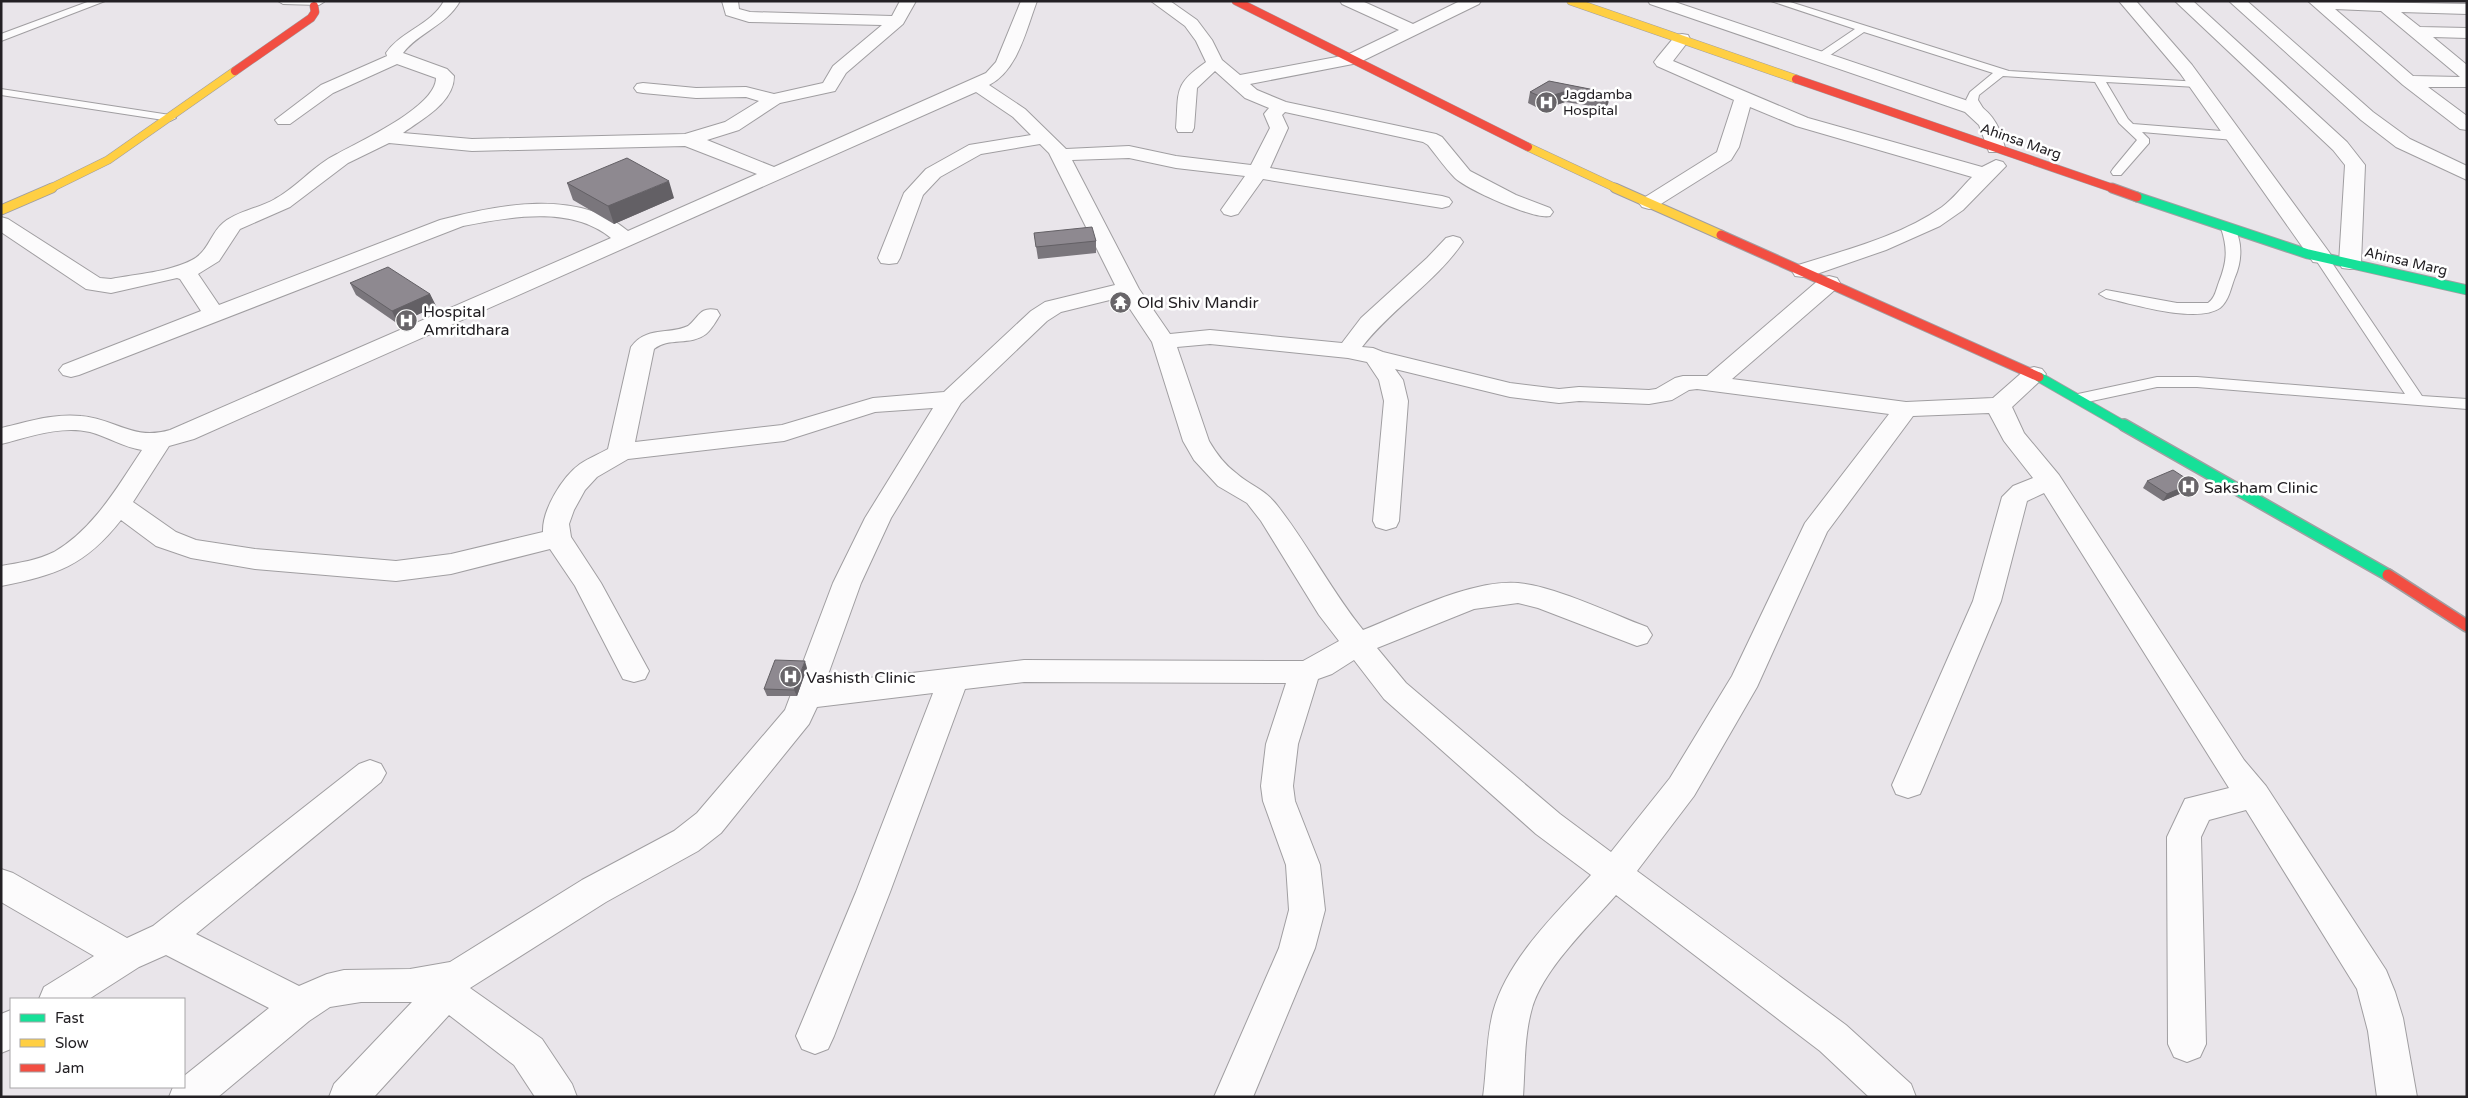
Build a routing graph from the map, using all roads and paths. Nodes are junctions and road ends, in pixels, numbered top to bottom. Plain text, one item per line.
1 (100, 1) edge
2 (283, 1) edge
3 (452, 1) edge
4 (730, 1) edge
5 (908, 1) edge
6 (1029, 1) edge
7 (1159, 1) edge
8 (1236, 1) edge
9 (1348, 1) edge
10 (1571, 1) edge
11 (1776, 1) edge
12 (2127, 1) edge
13 (2183, 1) edge
14 (2237, 1) edge
15 (2318, 2) edge
16 (318, 3) edge
17 (1460, 3) edge
18 (2381, 3) edge
19 (1664, 6) edge
20 (2467, 9) edge
21 (294, 14) dead end
22 (897, 21) junction
23 (1862, 29) junction
24 (1413, 30) junction
25 (2418, 32) junction
26 (2467, 33) edge
27 (1, 38) edge
28 (1682, 40) junction
29 (396, 58) junction
30 (1819, 58) junction
31 (1352, 59) junction
32 (1215, 63) junction
33 (2001, 72) junction
34 (2467, 74) edge
35 (2099, 80) junction
36 (1236, 81) junction
37 (2409, 81) junction
38 (2467, 82) edge
39 (2197, 84) junction
40 (977, 85) junction
41 (643, 88) dead end
42 (1, 92) edge
43 (1744, 98) junction
44 (774, 99) junction
45 (162, 104) dead end
46 (1281, 106) junction
47 (2458, 112) edge
48 (147, 114) junction
49 (170, 118) junction
50 (1976, 118) junction
51 (284, 120) dead end
52 (131, 124) dead end
53 (2467, 125) edge
54 (2129, 127) junction
55 (1185, 128) dead end
56 (386, 136) junction
57 (2234, 136) junction
58 (686, 140) junction
59 (2000, 141) junction
60 (1051, 147) junction
61 (1258, 172) junction
62 (2117, 172) dead end
63 (773, 174) junction
64 (1983, 174) junction
65 (2467, 174) edge
66 (1442, 202) dead end
67 (1648, 203) junction
68 (1, 210) edge
69 (1231, 210) dead end
70 (1543, 212) dead end
71 (1, 223) edge
72 (2228, 228) junction
73 (2286, 230) dead end
74 (624, 240) junction
75 (1453, 242) dead end
76 (2318, 245) junction
77 (2352, 253) junction
78 (889, 258) dead end
79 (1803, 271) junction
80 (183, 272) junction
81 (1829, 283) junction
82 (1128, 289) junction
83 (2467, 290) edge
84 (2106, 294) dead end
85 (215, 315) junction
86 (709, 315) dead end
87 (1164, 342) junction
88 (1348, 351) junction
89 (1373, 355) junction
90 (71, 370) dead end
91 (2034, 374) junction
92 (1712, 384) junction
93 (951, 399) junction
94 (2078, 399) junction
95 (2417, 400) junction
96 (2467, 404) edge
97 (1999, 405) junction
98 (1906, 409) junction
99 (1, 436) edge
100 (161, 440) junction
101 (620, 453) junction
102 (2050, 481) junction
103 (117, 504) junction
104 (1386, 521) dead end
105 (557, 538) junction
106 (1, 576) edge
107 (2467, 626) edge
108 (1637, 635) dead end
109 (1357, 644) junction
110 (634, 671) dead end
111 (1305, 672) junction
112 (953, 680) junction
113 (805, 697) junction
114 (370, 773) dead end
115 (1908, 785) dead end
116 (2254, 795) junction
117 (1615, 873) junction
118 (1, 884) edge
119 (166, 936) junction
120 (126, 956) junction
121 (441, 988) junction
122 (59, 998) edge
123 (301, 1006) junction
124 (815, 1036) dead end
125 (2187, 1044) dead end
126 (188, 1097) edge
127 (348, 1097) edge
128 (558, 1097) edge
129 (1233, 1097) edge
130 (1503, 1097) edge
131 (1898, 1097) edge
132 (2397, 1097) edge

1 - 27 lane
2 - 16 lane
3 - 29 street
4 - 22 street
5 - 22 street
6 - 40 street
7 - 32 street
8 - 31 main road
9 - 24 street
10 - 28 main road, Ahinsa Marg
11 - 23 lane
12 - 39 street
13 - 77 street
14 - 65 street
15 - 18 street
15 - 37 street
16 - 21 main road
16 - 49 main road
17 - 24 street
18 - 20 street
18 - 25 street
19 - 30 street
22 - 44 street
23 - 30 lane
23 - 33 lane
24 - 31 street
25 - 26 street
25 - 34 street
28 - 43 street
28 - 59 main road, Ahinsa Marg
29 - 51 street
29 - 56 street
30 - 50 street
31 - 36 street
31 - 67 main road
32 - 36 street
32 - 55 street
33 - 35 lane
33 - 50 lane
35 - 39 lane
35 - 54 lane
36 - 46 street
37 - 38 street
37 - 47 street
39 - 57 street
40 - 60 street
40 - 63 street
41 - 44 street
42 - 48 lane
43 - 64 street
43 - 67 street
44 - 58 street
45 - 48 main road
46 - 61 street
46 - 70 street
47 - 53 street
48 - 49 lane
48 - 52 main road
49 - 68 main road
50 - 59 street
54 - 57 lane
54 - 62 lane
56 - 58 street
56 - 80 street
57 - 76 street
58 - 63 street
59 - 64 street
59 - 72 main road, Ahinsa Marg
60 - 61 street
60 - 78 street
60 - 82 street
61 - 66 street
61 - 69 street
63 - 74 street
64 - 79 street
67 - 79 main road
71 - 80 street
72 - 76 main road, Ahinsa Marg
72 - 84 lane
73 - 76 main road, Ahinsa Marg
74 - 85 street
74 - 100 street
75 - 88 street
76 - 77 main road, Ahinsa Marg
76 - 95 lane
77 - 83 main road, Ahinsa Marg
79 - 81 main road
80 - 85 street
81 - 91 main road
81 - 92 street
82 - 87 street
82 - 93 street
85 - 90 street
86 - 101 street
87 - 88 street
87 - 109 street
88 - 89 street
89 - 92 street
89 - 104 street
91 - 94 main road
91 - 97 street
92 - 98 street
93 - 101 street
93 - 113 street
94 - 95 lane
94 - 107 main road
95 - 96 lane
97 - 98 street
97 - 102 street
98 - 117 street
99 - 100 street
100 - 103 street
101 - 105 street
102 - 115 street
102 - 116 street
103 - 105 street
103 - 106 street
105 - 110 street
108 - 109 street
109 - 111 street
109 - 117 street
111 - 112 street
111 - 129 street
112 - 113 street
112 - 124 street
113 - 121 street
114 - 119 street
116 - 125 street
116 - 132 street
117 - 130 street
117 - 131 street
118 - 120 street
119 - 120 street
119 - 123 street
120 - 122 street
121 - 123 street
121 - 127 street
121 - 128 street
123 - 126 street

